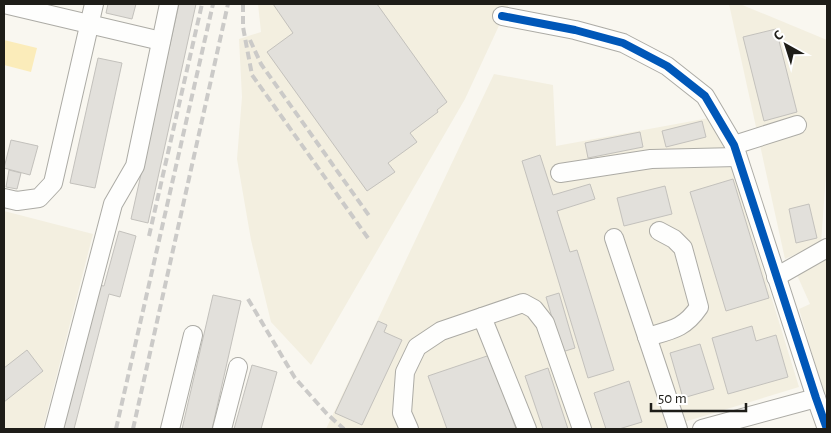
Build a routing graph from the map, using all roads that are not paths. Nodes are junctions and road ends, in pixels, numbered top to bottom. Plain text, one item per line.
1 (4, 4) edge
2 (94, 4) edge
3 (169, 4) edge
4 (502, 16) dead end
5 (89, 25) junction
6 (161, 42) junction
7 (796, 125) dead end
8 (736, 151) junction
9 (560, 174) dead end
10 (4, 198) edge
11 (659, 231) dead end
12 (614, 238) dead end
13 (827, 248) edge
14 (776, 277) junction
15 (482, 317) junction
16 (193, 335) dead end
17 (647, 337) junction
18 (238, 367) dead end
19 (816, 398) junction
20 (54, 429) edge
21 (170, 429) edge
22 (222, 429) edge
23 (409, 429) edge
24 (527, 429) edge
25 (582, 429) edge
26 (678, 429) edge
27 (702, 429) edge
28 (827, 429) edge

1 - 5 street
2 - 5 street
3 - 6 street
4 - 8 street
5 - 6 street
5 - 10 street
6 - 20 street
7 - 8 street
8 - 9 street
8 - 14 street
11 - 17 street
12 - 17 street
13 - 14 street
14 - 19 street
15 - 23 street
15 - 24 street
15 - 25 street
16 - 21 street
17 - 26 street
18 - 22 street
19 - 27 street
19 - 28 street

